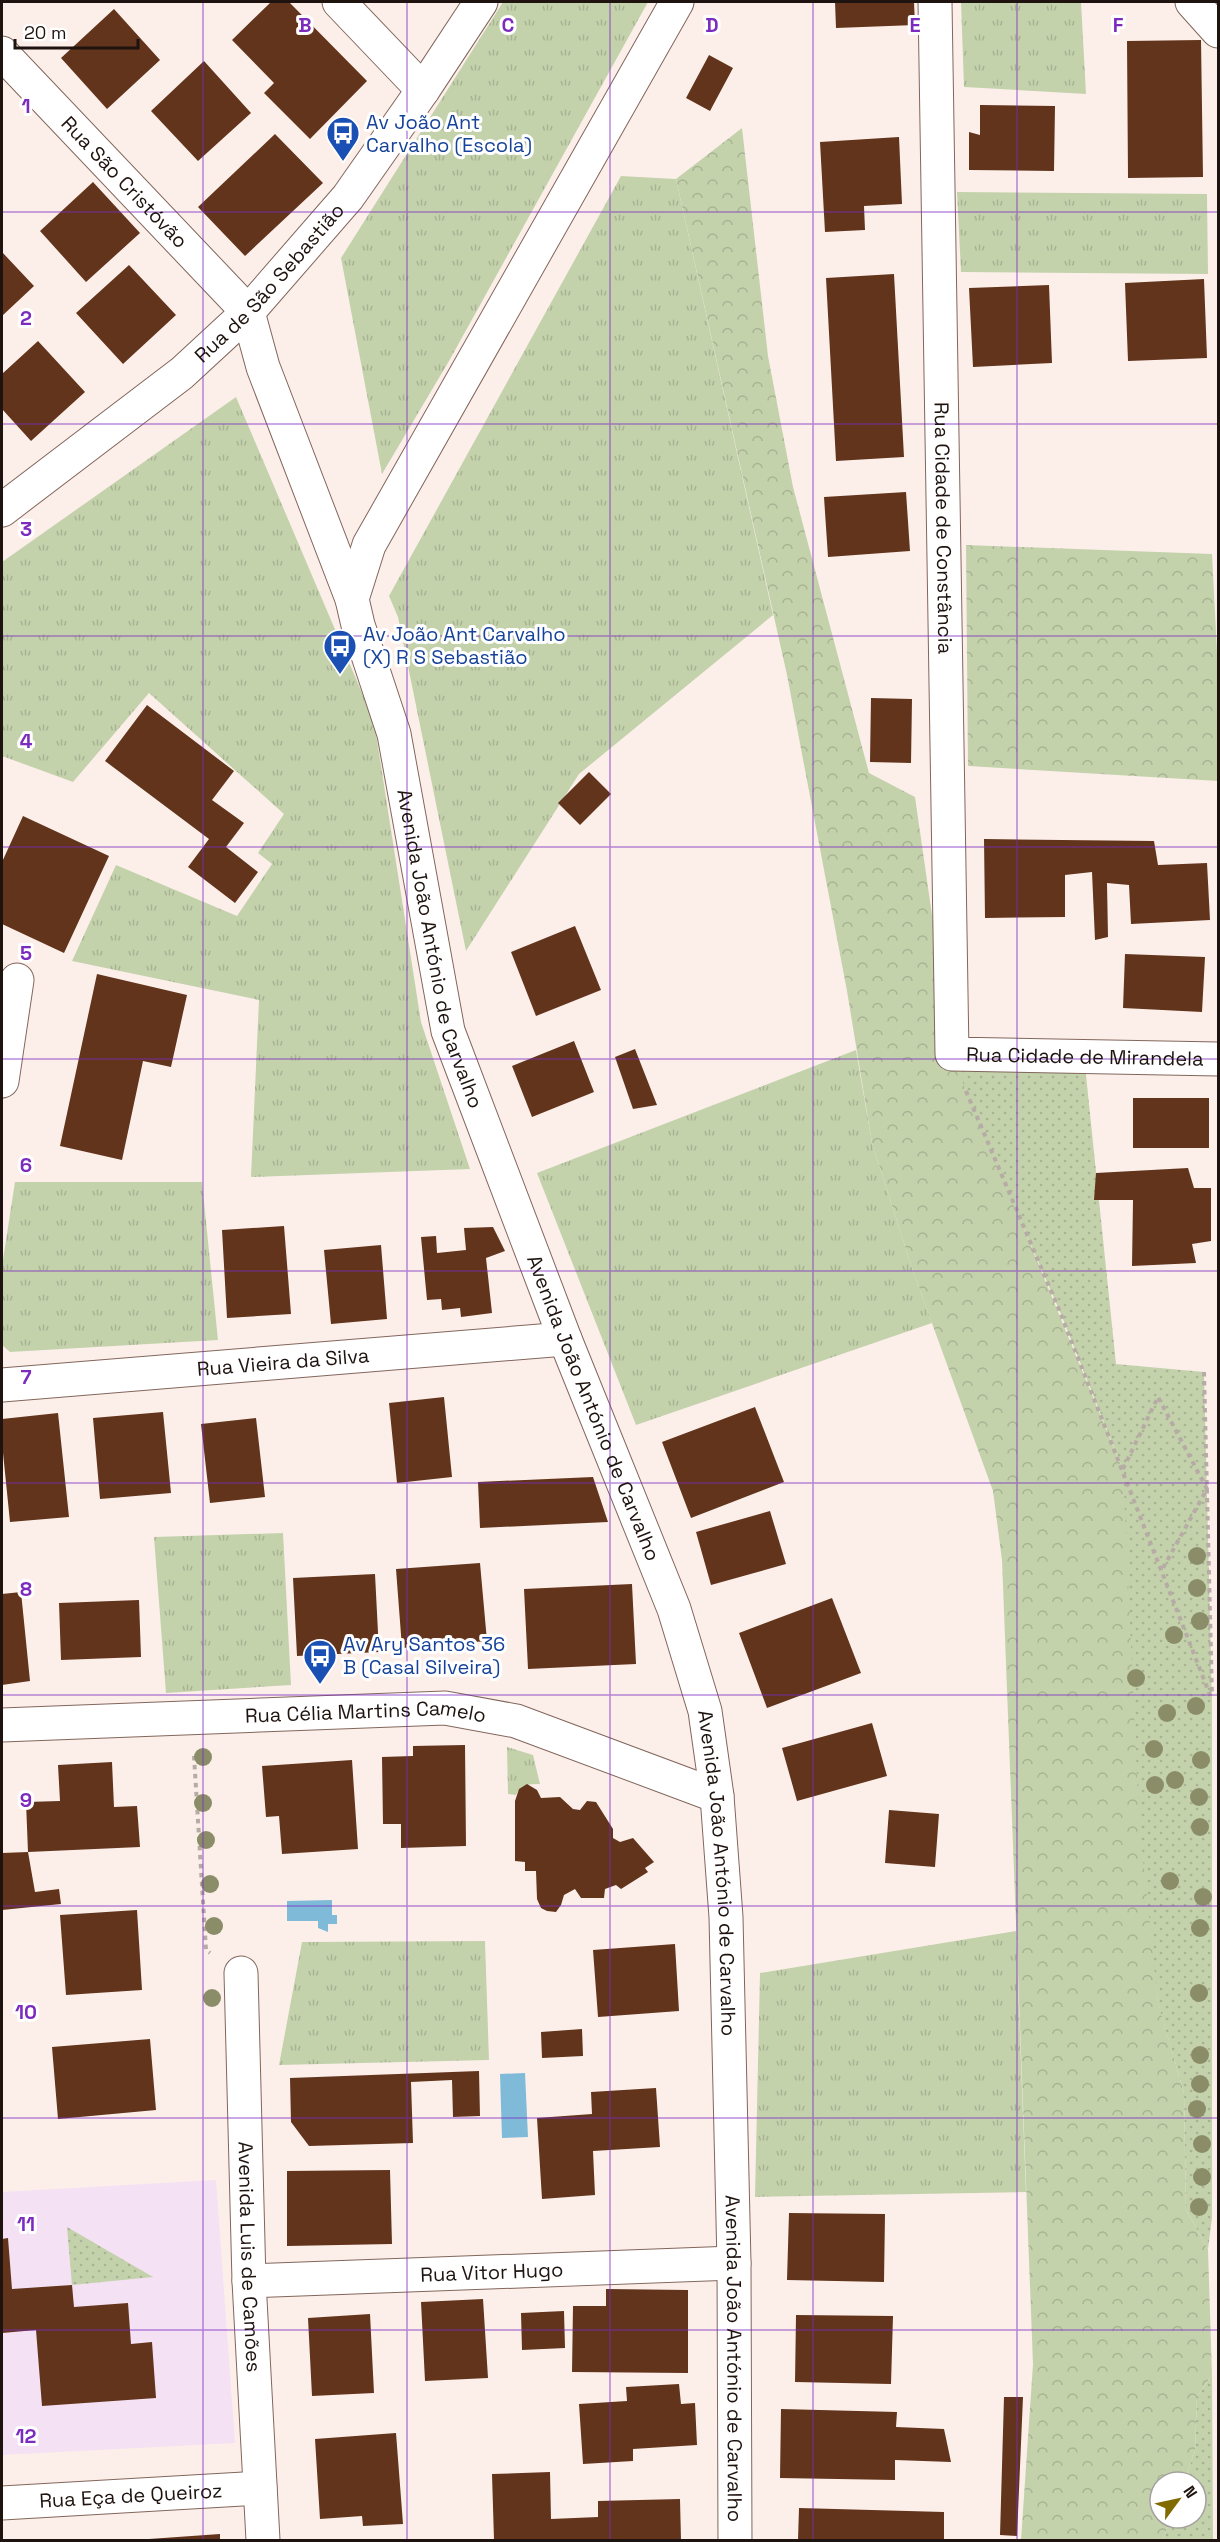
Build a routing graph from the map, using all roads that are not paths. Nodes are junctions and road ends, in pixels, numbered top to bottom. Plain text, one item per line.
1 (339, 2) edge
2 (481, 2) edge
3 (677, 2) edge
4 (935, 2) edge
5 (1192, 2) edge
6 (1218, 32) edge
7 (2, 53) edge
8 (423, 90) junction
9 (248, 312) junction
10 (7, 496) edge
11 (352, 599) junction
12 (17, 980) dead end
13 (952, 1054) joint
14 (1218, 1059) edge
15 (2, 1081) edge
16 (565, 1339) junction
17 (2, 1385) edge
18 (2, 1725) edge
19 (717, 1796) junction
20 (241, 1973) road end
21 (734, 2262) junction
22 (249, 2281) junction
23 (260, 2488) junction
24 (2, 2504) edge
25 (263, 2541) edge
26 (735, 2541) edge

1 - 8 street
2 - 8 street, Rua de São Sebastião
3 - 11 street
4 - 13 street, Rua Cidade de Constância
5 - 6 street
7 - 9 street, Rua São Cristóvão
8 - 9 street, Rua de São Sebastião
9 - 10 street, Rua de São Sebastião
9 - 11 street, Avenida João António de Carvalho
11 - 16 street, Avenida João António de Carvalho
12 - 15 street
13 - 14 street, Rua Cidade de Mirandela
16 - 17 street, Rua Vieira da Silva
16 - 19 street, Avenida João António de Carvalho
18 - 19 street, Rua Célia Martins Camelo
19 - 21 street, Avenida João António de Carvalho
20 - 22 street, Avenida Luis de Camões
21 - 22 street, Rua Vitor Hugo
21 - 26 street, Avenida João António de Carvalho
22 - 23 street, Avenida Luis de Camões
23 - 24 street, Rua Eça de Queiroz
23 - 25 street, Avenida Luis de Camões

